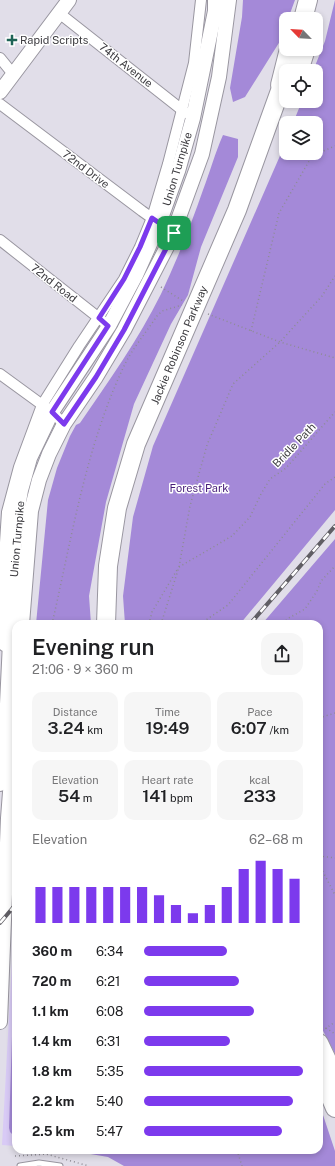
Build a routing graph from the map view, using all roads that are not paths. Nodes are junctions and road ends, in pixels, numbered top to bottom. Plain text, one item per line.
1 (69, 0) edge
2 (201, 0) edge
3 (215, 0) edge
4 (229, 0) edge
5 (301, 0) edge
6 (308, 0) edge
7 (321, 0) edge
8 (298, 12) edge
9 (305, 12) edge
10 (317, 12) edge
11 (60, 13) junction
12 (0, 58) edge
13 (13, 74) junction
14 (0, 92) edge
15 (0, 104) edge
16 (280, 108) edge
17 (281, 108) edge
18 (187, 113) junction
19 (155, 221) junction
20 (174, 233) junction
21 (0, 240) edge
22 (104, 322) junction
23 (0, 374) edge
24 (47, 409) junction
25 (64, 424) junction
26 (8, 513) edge
27 (22, 620) edge
28 (106, 620) edge
29 (117, 620) edge
30 (4, 646) edge
31 (9, 717) edge
32 (0, 784) edge
33 (0, 1022) edge
34 (323, 1037) edge
35 (335, 1077) edge
36 (323, 1080) edge
37 (335, 1108) edge
38 (20, 1166) edge
39 (60, 1166) edge

1 - 11 main road
2 - 18 street, Union Turnpike
3 - 18 main road, Union Turnpike
4 - 20 main road, Union Turnpike
5 - 8 highway
6 - 9 highway
7 - 10 highway
11 - 13 main road
11 - 18 street, 74th Avenue
12 - 13 street
13 - 14 main road
15 - 19 street, 72nd Drive
16 - 28 highway, Jackie Robinson Parkway
17 - 29 highway, Jackie Robinson Parkway
18 - 19 main road, Union Turnpike
19 - 20 street, 72nd Drive
19 - 22 main road, Union Turnpike
20 - 25 main road, Union Turnpike
21 - 22 street, 72nd Road
22 - 24 main road, Union Turnpike
23 - 24 street
24 - 25 street
24 - 26 main road, Union Turnpike
25 - 27 main road, Union Turnpike
26 - 30 main road, Union Turnpike
30 - 31 main road, Union Turnpike
31 - 32 main road, Union Turnpike
31 - 33 main road, Union Turnpike
34 - 35 highway
36 - 37 highway
38 - 39 lane

